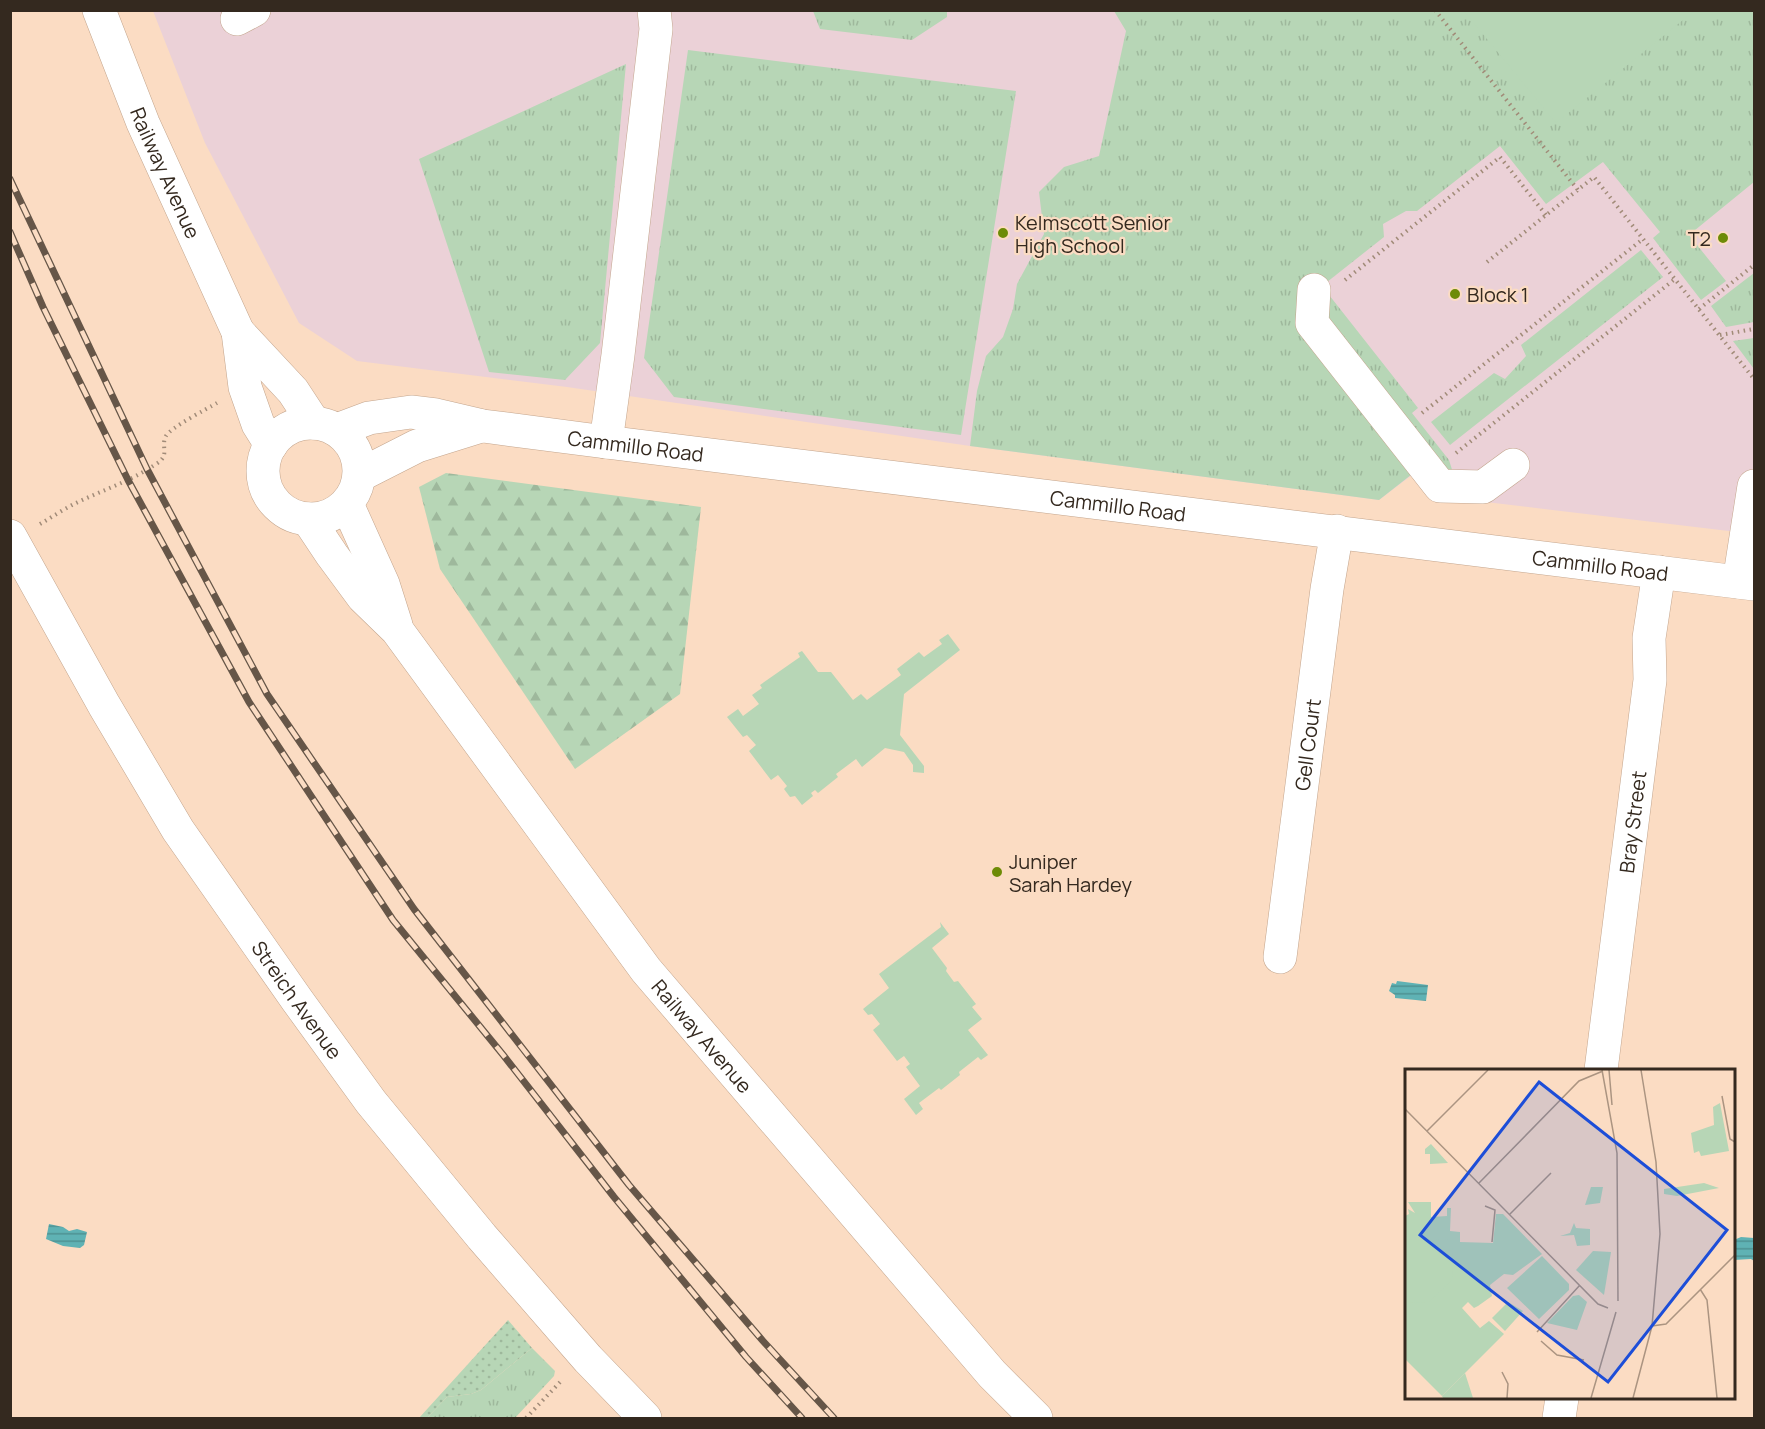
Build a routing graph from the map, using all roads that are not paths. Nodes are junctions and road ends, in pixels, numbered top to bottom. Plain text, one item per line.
1 (99, 10) edge
2 (654, 10) edge
3 (1328, 286) road end
4 (238, 332) junction
5 (483, 426) junction
6 (326, 427) junction
7 (606, 442) junction
8 (271, 445) junction
9 (1513, 465) dead end
10 (1755, 486) edge
11 (353, 489) junction
12 (308, 519) junction
13 (23, 531) edge
14 (1337, 531) junction
15 (1659, 572) junction
16 (21, 579) edge
17 (1747, 583) edge
18 (397, 630) junction
19 (1280, 957) dead end
20 (1601, 1069) edge
21 (1562, 1399) edge
22 (645, 1419) edge
23 (1036, 1419) edge
24 (1559, 1419) edge

1 - 4 main road, Railway Avenue
2 - 7 main road
3 - 9 main road
4 - 6 main road, Railway Avenue
4 - 8 main road, Railway Avenue
5 - 6 main road, Cammillo Road
5 - 7 main road, Cammillo Road
5 - 11 main road, Cammillo Road
6 - 8 main road
6 - 11 main road, Railway Avenue
7 - 14 main road, Cammillo Road
8 - 12 main road
10 - 17 main road
11 - 12 main road
11 - 18 main road, Railway Avenue
12 - 18 main road, Railway Avenue
13 - 16 main road, Streich Avenue
14 - 15 main road, Cammillo Road
14 - 19 main road, Gell Court
15 - 17 main road, Cammillo Road
15 - 20 main road, Bray Street
16 - 22 main road, Streich Avenue
18 - 23 main road, Railway Avenue
21 - 24 main road

